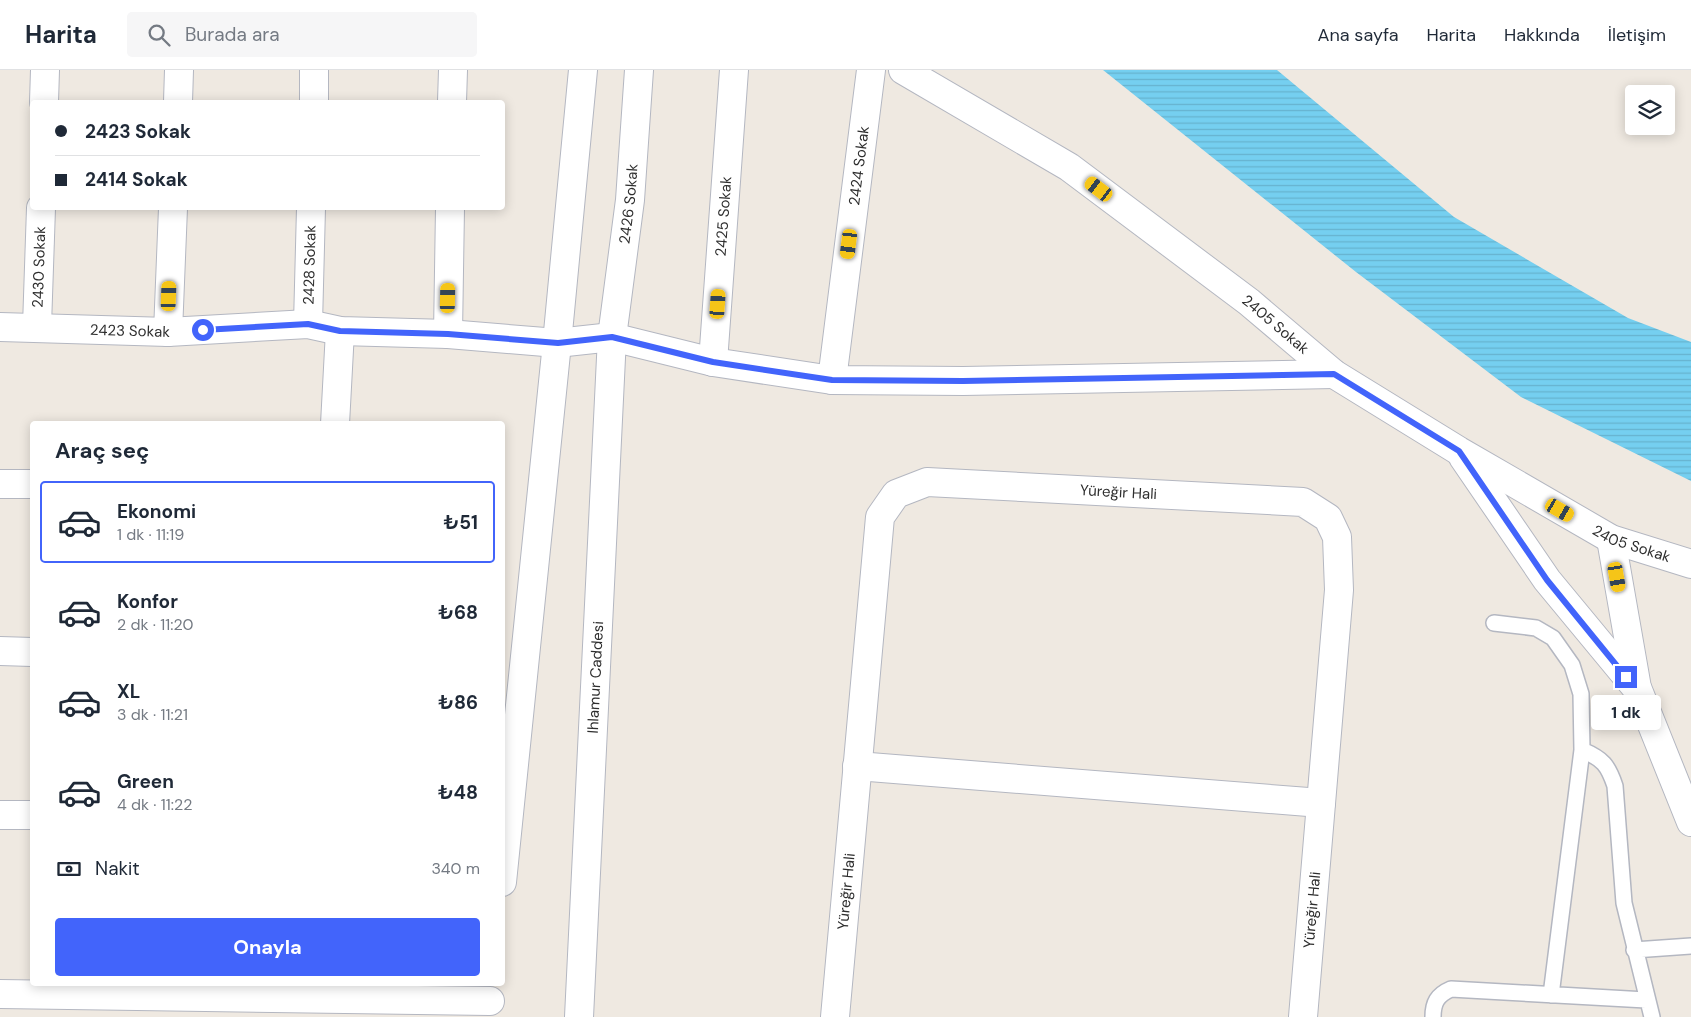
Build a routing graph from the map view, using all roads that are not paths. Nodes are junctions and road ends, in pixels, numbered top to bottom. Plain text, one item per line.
1 (45, 70) edge
2 (179, 70) edge
3 (314, 70) edge
4 (453, 70) edge
5 (582, 70) edge
6 (639, 70) edge
7 (734, 70) edge
8 (871, 70) edge
9 (903, 70) edge
10 (44, 100) edge
11 (178, 100) edge
12 (314, 100) edge
13 (452, 100) edge
14 (41, 210) edge
15 (173, 210) edge
16 (311, 210) edge
17 (450, 210) edge
18 (308, 324) junction
19 (37, 326) junction
20 (0, 327) edge
21 (340, 331) junction
22 (168, 332) junction
23 (448, 334) junction
24 (612, 337) junction
25 (558, 343) junction
26 (713, 362) junction
27 (1334, 374) junction
28 (832, 380) junction
29 (335, 421) edge
30 (1459, 451) junction
31 (0, 484) edge
32 (30, 484) edge
33 (1611, 539) junction
34 (1691, 564) edge
35 (1494, 623) dead end
36 (0, 651) edge
37 (30, 652) edge
38 (1638, 690) junction
39 (1582, 750) junction
40 (857, 766) junction
41 (1321, 803) junction
42 (0, 815) edge
43 (30, 815) edge
44 (1691, 822) edge
45 (505, 853) edge
46 (1691, 946) edge
47 (1634, 950) junction
48 (0, 994) edge
49 (1552, 994) junction
50 (302, 999) edge
51 (1646, 1000) junction
52 (491, 1001) edge
53 (579, 1017) edge
54 (835, 1017) edge
55 (1303, 1017) edge
56 (1433, 1017) edge
57 (1652, 1017) edge

1 - 10 street
2 - 11 street
3 - 12 street
4 - 13 street
5 - 25 street
6 - 24 street, 2426 Sokak
7 - 26 street, 2425 Sokak
8 - 28 street, 2424 Sokak
9 - 27 street, 2405 Sokak
14 - 19 street, 2430 Sokak
15 - 22 street
16 - 18 street, 2428 Sokak
17 - 23 street
18 - 21 street, 2423 Sokak
18 - 22 street, 2423 Sokak
19 - 20 street, 2423 Sokak
19 - 22 street, 2423 Sokak
21 - 23 street, 2423 Sokak
21 - 29 street
23 - 25 street, 2423 Sokak
24 - 25 street, 2423 Sokak
24 - 26 street, 2423 Sokak
24 - 53 street, Ihlamur Caddesi
25 - 45 street
26 - 28 street, 2423 Sokak
27 - 28 street, 2423 Sokak
27 - 30 street, 2405 Sokak
30 - 33 street, 2405 Sokak
30 - 38 street
31 - 32 street
33 - 34 street, 2405 Sokak
33 - 38 street
35 - 39 lane
36 - 37 street
38 - 44 street
39 - 47 lane
39 - 49 lane
40 - 41 street
40 - 41 street, Yüreğir Hali
40 - 54 street, Yüreğir Hali
41 - 55 street, Yüreğir Hali
42 - 43 street
46 - 47 lane
47 - 51 lane
48 - 50 street
49 - 51 lane
49 - 56 lane
50 - 52 street
51 - 57 lane

